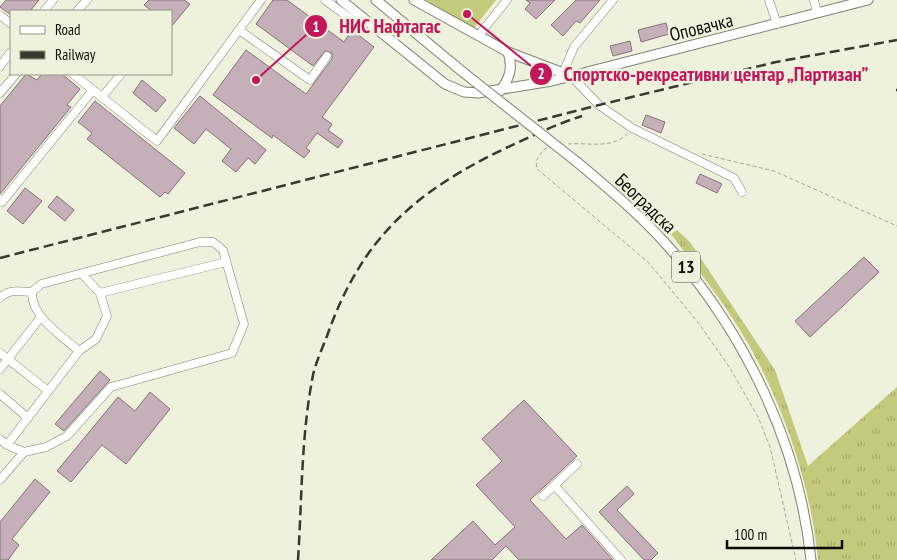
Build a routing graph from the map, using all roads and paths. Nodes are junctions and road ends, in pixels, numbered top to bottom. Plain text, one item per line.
1 (53, 0) edge
2 (86, 0) edge
3 (261, 0) edge
4 (325, 0) edge
5 (341, 0) edge
6 (376, 0) edge
7 (414, 0) edge
8 (507, 0) edge
9 (613, 0) edge
10 (769, 0) edge
11 (814, 0) edge
12 (868, 0) edge
13 (45, 10) edge
14 (78, 10) edge
15 (817, 14) junction
16 (0, 15) edge
17 (10, 23) edge
18 (358, 24) dead end
19 (777, 24) junction
20 (239, 30) junction
21 (479, 35) junction
22 (508, 52) junction
23 (10, 53) edge
24 (327, 56) dead end
25 (0, 66) edge
26 (15, 75) edge
27 (74, 75) edge
28 (120, 75) edge
29 (567, 75) junction
30 (93, 90) junction
31 (500, 91) junction
32 (0, 93) edge
33 (102, 97) junction
34 (632, 128) junction
35 (566, 145) dead end
36 (552, 146) dead end
37 (701, 154) dead end
38 (742, 192) dead end
39 (0, 200) edge
40 (897, 226) edge
41 (226, 262) junction
42 (82, 274) junction
43 (32, 292) junction
44 (100, 293) junction
45 (0, 298) edge
46 (41, 317) junction
47 (79, 351) junction
48 (0, 353) edge
49 (8, 358) junction
50 (0, 369) edge
51 (47, 390) junction
52 (0, 394) edge
53 (28, 418) junction
54 (0, 439) edge
55 (7, 445) junction
56 (24, 452) junction
57 (578, 464) dead end
58 (0, 480) edge
59 (554, 486) junction
60 (543, 496) dead end
61 (621, 560) edge
62 (796, 560) edge
63 (811, 560) edge

1 - 13 street
2 - 14 street
3 - 20 street
4 - 18 street
5 - 31 main road, Оповачка
6 - 63 main road, Београдска / 13, bridge
7 - 21 main road
8 - 21 street
9 - 29 street
10 - 19 street
11 - 15 street
12 - 15 main road, Оповачка
15 - 19 main road, Оповачка
16 - 17 street
19 - 29 main road, Оповачка
20 - 24 street
20 - 33 street
21 - 22 main road
22 - 29 main road
22 - 31 main road
23 - 25 street
26 - 32 street
27 - 30 street
28 - 33 street
29 - 31 main road, Оповачка
29 - 34 street
30 - 33 street
30 - 39 street
34 - 35 path
34 - 38 street
36 - 62 path
37 - 40 path
41 - 42 street
41 - 44 street
41 - 56 street
42 - 43 street
42 - 44 street
43 - 45 street
43 - 46 street
44 - 47 street
46 - 47 street
46 - 49 street
47 - 51 street
48 - 49 street
49 - 50 street
49 - 51 street
51 - 53 street
52 - 53 street
53 - 55 street
54 - 55 street
55 - 56 street
56 - 58 street
57 - 59 street
59 - 60 street
59 - 61 street

